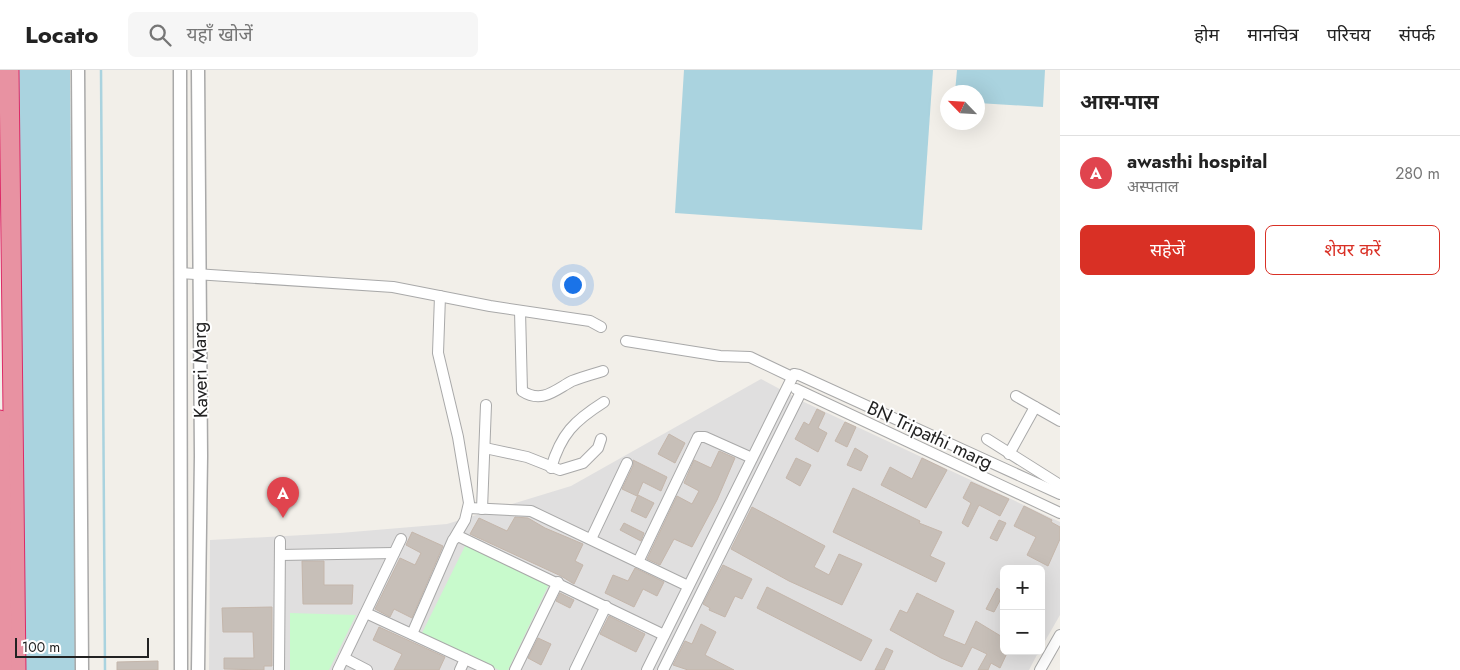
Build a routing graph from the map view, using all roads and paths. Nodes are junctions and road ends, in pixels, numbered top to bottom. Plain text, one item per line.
1 (8, 70) edge
2 (78, 70) edge
3 (180, 70) edge
4 (198, 70) edge
5 (180, 273) junction
6 (199, 274) junction
7 (440, 296) junction
8 (520, 311) junction
9 (601, 327) dead end
10 (626, 341) dead end
11 (603, 371) dead end
12 (793, 379) junction
13 (801, 392) junction
14 (1016, 396) dead end
15 (604, 402) dead end
16 (486, 405) dead end
17 (1035, 407) junction
18 (0, 420) edge
19 (1060, 421) edge
20 (601, 439) dead end
21 (987, 439) dead end
22 (485, 448) junction
23 (1009, 454) junction
24 (201, 456) junction
25 (181, 457) junction
26 (752, 458) junction
27 (627, 463) dead end
28 (1024, 463) junction
29 (550, 468) junction
30 (1018, 475) junction
31 (1060, 485) edge
32 (1060, 494) edge
33 (469, 508) junction
34 (482, 509) junction
35 (1060, 513) edge
36 (455, 537) junction
37 (401, 539) dead end
38 (591, 539) junction
39 (280, 542) dead end
40 (394, 553) junction
41 (280, 555) junction
42 (638, 562) junction
43 (558, 582) junction
44 (688, 586) junction
45 (606, 606) junction
46 (366, 612) junction
47 (412, 634) junction
48 (664, 635) junction
49 (1060, 635) edge
50 (344, 658) junction
51 (464, 659) junction
52 (2, 670) edge
53 (16, 670) edge
54 (82, 670) edge
55 (181, 670) edge
56 (198, 670) edge
57 (279, 670) edge
58 (338, 670) edge
59 (367, 670) edge
60 (460, 670) edge
61 (489, 670) edge
62 (514, 670) edge
63 (575, 670) edge
64 (647, 670) edge
65 (663, 670) edge
66 (1040, 670) edge

1 - 53 highway
2 - 54 street
3 - 5 street, Kaveri Marg
4 - 6 street, Kaveri Marg
5 - 6 street
5 - 25 street, Kaveri Marg
6 - 7 street
6 - 24 street, Kaveri Marg
7 - 8 street
7 - 33 street
8 - 9 street
8 - 11 street
10 - 12 street
12 - 13 street
12 - 26 street
12 - 30 street, BN Tripathi marg
13 - 35 street
13 - 65 street
14 - 17 street
15 - 29 street
16 - 22 street
17 - 19 street
17 - 23 street
18 - 52 highway
20 - 29 street
21 - 23 street
22 - 29 street
22 - 34 street
23 - 28 street
24 - 25 street
24 - 56 street, Kaveri Marg
25 - 55 street, Kaveri Marg
26 - 42 street
26 - 44 street
27 - 38 street
28 - 30 street
28 - 31 street
30 - 32 street, BN Tripathi marg
33 - 34 street
33 - 36 street
34 - 38 street
36 - 43 street
36 - 47 street
37 - 40 street
38 - 42 street
39 - 41 street
40 - 41 street
40 - 46 street
41 - 57 street
42 - 44 street
43 - 45 street
43 - 62 street
44 - 48 street
45 - 48 street
45 - 63 street
46 - 47 street
46 - 50 street
47 - 51 street
48 - 64 street
49 - 66 street
50 - 58 street
50 - 59 street
51 - 60 street
51 - 61 street

